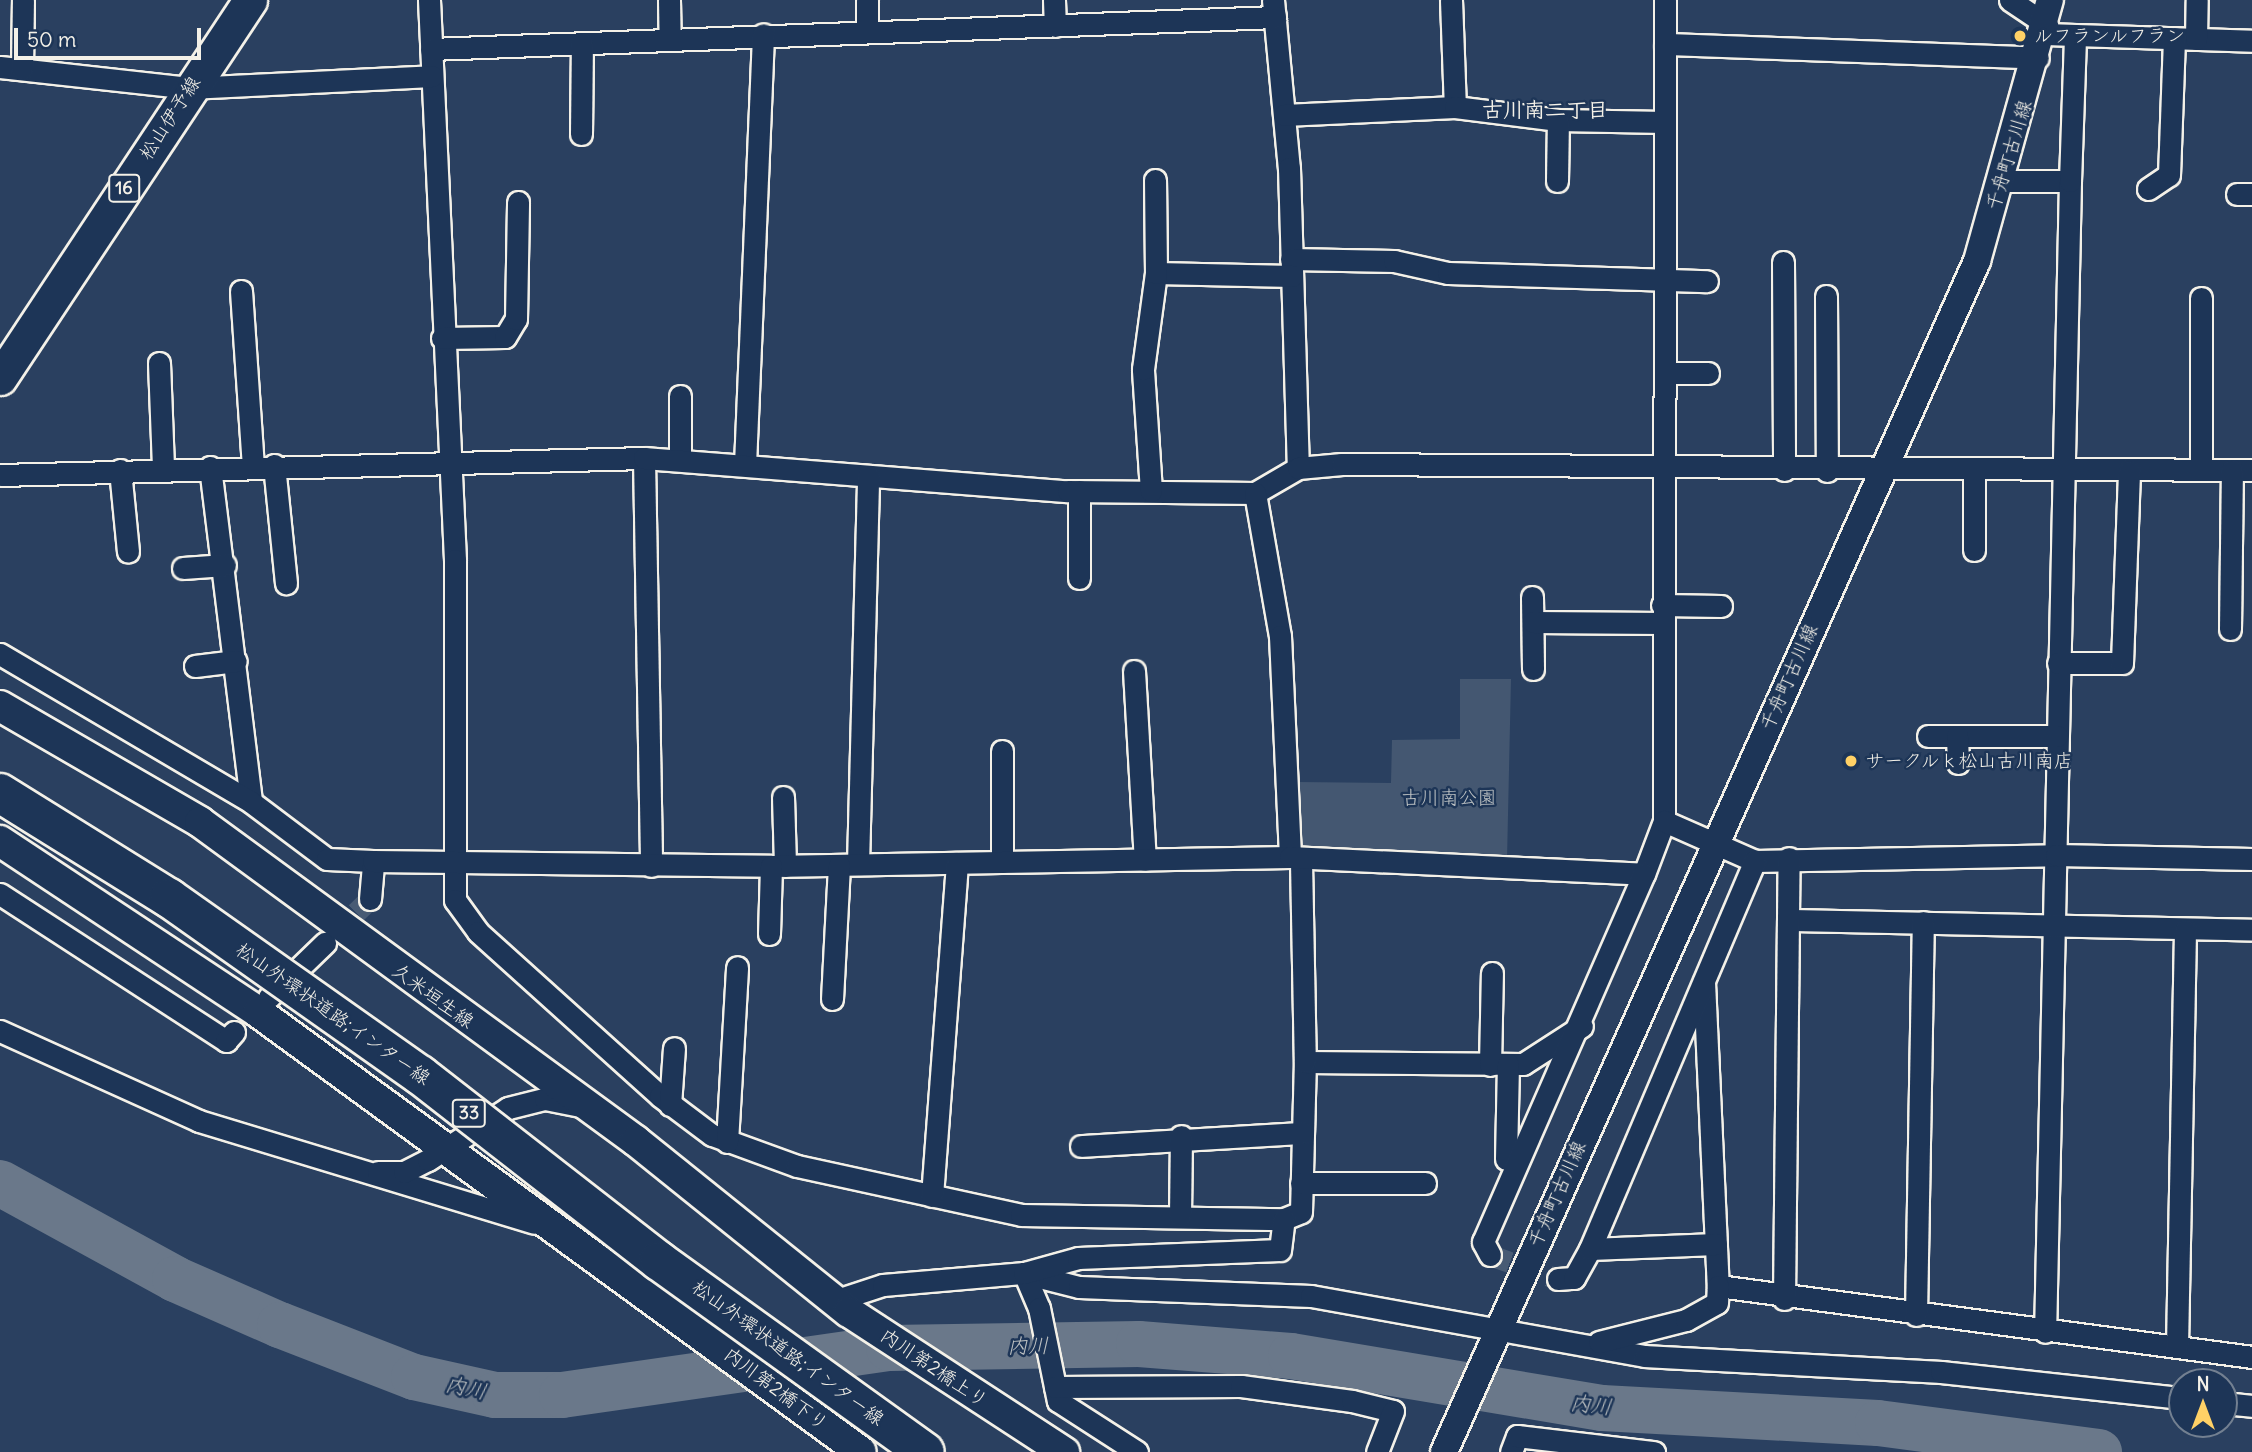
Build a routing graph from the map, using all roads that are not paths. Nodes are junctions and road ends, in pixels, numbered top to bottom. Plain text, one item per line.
1 (23, 0) edge
2 (250, 0) edge
3 (429, 0) edge
4 (669, 0) edge
5 (867, 0) edge
6 (1054, 0) edge
7 (1451, 0) edge
8 (1665, 0) edge
9 (2010, 0) edge
10 (2197, 0) edge
11 (1274, 9) edge
12 (1055, 26) junction
13 (2045, 29) edge
14 (867, 31) junction
15 (763, 34) junction
16 (2075, 35) junction
17 (2174, 38) junction
18 (670, 39) junction
19 (2196, 39) junction
20 (2252, 41) edge
21 (582, 43) junction
22 (1665, 44) junction
23 (431, 49) junction
24 (0, 67) edge
25 (22, 69) junction
26 (432, 76) junction
27 (189, 88) junction
28 (1455, 107) junction
29 (1284, 115) junction
30 (1558, 120) junction
31 (1665, 122) junction
32 (581, 134) dead end
33 (1155, 180) dead end
34 (1557, 181) dead end
35 (2001, 181) junction
36 (2070, 181) junction
37 (2148, 189) dead end
38 (518, 202) dead end
39 (1783, 262) dead end
40 (1292, 268) junction
41 (1156, 274) junction
42 (1665, 281) junction
43 (1707, 281) dead end
44 (241, 291) dead end
45 (1826, 296) dead end
46 (2201, 298) dead end
47 (442, 338) junction
48 (159, 363) dead end
49 (1665, 373) junction
50 (1708, 373) dead end
51 (0, 378) edge
52 (680, 396) dead end
53 (644, 458) junction
54 (447, 459) junction
55 (680, 460) junction
56 (274, 465) junction
57 (745, 465) junction
58 (253, 466) junction
59 (210, 467) junction
60 (163, 468) junction
61 (1298, 468) junction
62 (120, 470) junction
63 (1665, 470) junction
64 (1784, 470) junction
65 (1974, 470) junction
66 (2062, 470) junction
67 (2201, 470) junction
68 (2242, 470) edge
69 (1827, 471) junction
70 (1881, 471) junction
71 (2129, 471) junction
72 (868, 475) junction
73 (2, 479) edge
74 (1079, 491) junction
75 (1151, 491) junction
76 (1255, 493) junction
77 (1974, 550) dead end
78 (128, 552) dead end
79 (225, 565) junction
80 (183, 568) dead end
81 (1079, 578) dead end
82 (286, 583) dead end
83 (1532, 597) dead end
84 (1721, 606) dead end
85 (1662, 614) junction
86 (1533, 622) junction
87 (2230, 629) dead end
88 (0, 654) edge
89 (236, 661) junction
90 (2058, 663) junction
91 (195, 666) dead end
92 (1533, 669) dead end
93 (1134, 671) dead end
94 (0, 706) edge
95 (1928, 736) dead end
96 (1957, 736) junction
97 (2057, 736) junction
98 (1002, 751) dead end
99 (1958, 763) dead end
100 (0, 793) edge
101 (783, 797) dead end
102 (251, 802) junction
103 (1664, 821) junction
104 (0, 841) edge
105 (1714, 844) junction
106 (2056, 855) junction
107 (1789, 858) junction
108 (1295, 859) junction
109 (2252, 859) edge
110 (1145, 860) junction
111 (373, 861) junction
112 (1755, 861) junction
113 (1002, 862) junction
114 (957, 863) junction
115 (450, 864) junction
116 (848, 864) junction
117 (651, 866) junction
118 (778, 866) junction
119 (1644, 874) junction
120 (0, 894) edge
121 (370, 899) tunnel mouth
122 (1791, 920) junction
123 (1923, 922) junction
124 (2055, 925) junction
125 (2185, 930) junction
126 (2252, 930) edge
127 (769, 934) dead end
128 (326, 943) tunnel mouth
129 (737, 967) dead end
130 (1492, 973) dead end
131 (1704, 982) junction
132 (269, 997) dead end
133 (832, 999) dead end
134 (1582, 1026) junction
135 (0, 1031) edge
136 (234, 1032) dead end
137 (674, 1048) dead end
138 (1305, 1062) junction
139 (1499, 1065) junction
140 (670, 1105) junction
141 (589, 1108) junction
142 (1303, 1133) junction
143 (1181, 1136) junction
144 (727, 1142) junction
145 (1082, 1146) dead end
146 (445, 1149) junction
147 (1506, 1160) dead end
148 (355, 1173) junction
149 (1301, 1183) junction
150 (1425, 1183) dead end
151 (932, 1196) junction
152 (1180, 1216) junction
153 (1284, 1229) junction
154 (575, 1239) junction
155 (1716, 1244) junction
156 (1590, 1249) junction
157 (1490, 1255) dead end
158 (1024, 1273) junction
159 (1558, 1279) dead end
160 (1718, 1286) junction
161 (1784, 1299) junction
162 (843, 1306) junction
163 (1916, 1315) junction
164 (2045, 1332) junction
165 (1495, 1334) junction
166 (1569, 1344) junction
167 (2177, 1347) junction
168 (2252, 1357) edge
169 (1054, 1383) junction
170 (2168, 1396) edge
171 (861, 1452) edge
172 (925, 1452) edge
173 (1064, 1452) edge
174 (1137, 1452) edge
175 (1377, 1452) edge
176 (1444, 1452) edge
177 (1511, 1452) edge
178 (1654, 1452) edge

1 - 25 street
2 - 27 main road, 松山伊予線 / 16
3 - 23 street
4 - 18 street
5 - 14 street
6 - 12 street
7 - 28 street
8 - 22 street
9 - 13 street
10 - 19 street
11 - 12 street
11 - 29 street
12 - 14 street
13 - 16 street
13 - 22 street
13 - 35 street, 千舟町古川線
14 - 15 street
15 - 18 street
15 - 57 street
16 - 17 street
16 - 36 street
17 - 19 street
17 - 37 street
18 - 21 street
19 - 20 street
21 - 23 street
21 - 32 street
22 - 31 street
23 - 26 street
24 - 25 street
25 - 27 street
26 - 27 street
26 - 47 street
27 - 51 main road, 松山伊予線 / 16
28 - 29 street
28 - 30 street
29 - 40 street
30 - 31 street
30 - 34 street
31 - 42 street
33 - 41 street
35 - 36 street
35 - 70 street, 千舟町古川線
36 - 66 street
38 - 47 street
39 - 64 street
40 - 41 street
40 - 42 street
40 - 61 street
41 - 75 street
42 - 43 street
42 - 49 street
44 - 58 street
45 - 69 street
46 - 67 street
47 - 54 street
48 - 60 street
49 - 50 street
49 - 63 street
52 - 55 street
53 - 54 street
53 - 55 street
53 - 117 street
54 - 56 street
54 - 115 street
55 - 57 street
56 - 58 street
56 - 82 street
57 - 72 street
58 - 59 street
59 - 60 street
59 - 79 street
60 - 62 street
61 - 63 street
61 - 76 street
62 - 73 street
62 - 78 street
63 - 64 street
63 - 85 street
64 - 69 street
65 - 66 street
65 - 70 street
65 - 77 street
66 - 71 street
66 - 90 street
67 - 68 street
67 - 71 street
68 - 87 street
69 - 70 street
70 - 105 street, 千舟町古川線
71 - 90 street
72 - 74 street
72 - 116 street
74 - 75 street
74 - 81 street
75 - 76 street
76 - 108 street
79 - 80 street
79 - 89 street
83 - 86 street
84 - 85 street
85 - 86 street
85 - 103 street
86 - 92 street
88 - 102 street
89 - 91 street
89 - 102 street
90 - 97 street
93 - 110 street
94 - 141 main road, 久米垣生線
95 - 96 street
96 - 97 street
96 - 99 street
97 - 106 street
98 - 113 street
100 - 172 highway, 松山外環状道路;インター線 / 33, bridge
101 - 118 street
102 - 111 street
103 - 105 street
103 - 119 street
104 - 146 main road
105 - 112 street
105 - 165 street, 千舟町古川線
106 - 107 street
106 - 109 street
106 - 124 street
107 - 112 street
107 - 122 street
108 - 110 street
108 - 119 street
108 - 138 street
110 - 113 street
111 - 115 street
111 - 121 street
112 - 131 street
113 - 114 street
114 - 116 street
114 - 151 street
115 - 117 street
115 - 140 street
116 - 118 street
116 - 133 street
117 - 118 street
118 - 127 street
119 - 134 street
120 - 136 street
122 - 123 street
122 - 161 street
123 - 124 street
123 - 163 street
124 - 125 street
124 - 164 street
125 - 126 street
125 - 167 street
128 - 132 street
129 - 144 street
130 - 139 street
131 - 155 street
131 - 156 street
134 - 139 street
134 - 157 street
135 - 148 street
137 - 140 street
138 - 139 street
138 - 142 street
139 - 147 street
140 - 144 street
141 - 146 street
141 - 162 main road, 久米垣生線
142 - 143 street
142 - 149 street
143 - 145 street
143 - 152 street
144 - 151 street
146 - 148 street
146 - 154 main road
148 - 154 street
149 - 150 street
149 - 153 street
151 - 152 street
152 - 153 street
153 - 158 street
154 - 171 main road, 内川第2橋下り
155 - 156 street
155 - 160 street
156 - 159 street
158 - 162 street
158 - 165 street
158 - 169 street
160 - 161 street
160 - 166 street
161 - 163 street
162 - 173 main road, 内川第2橋上り
163 - 164 street
164 - 167 street
165 - 166 street
165 - 176 street, 千舟町古川線
166 - 170 street
167 - 168 street
169 - 174 street
169 - 175 street
177 - 178 street

